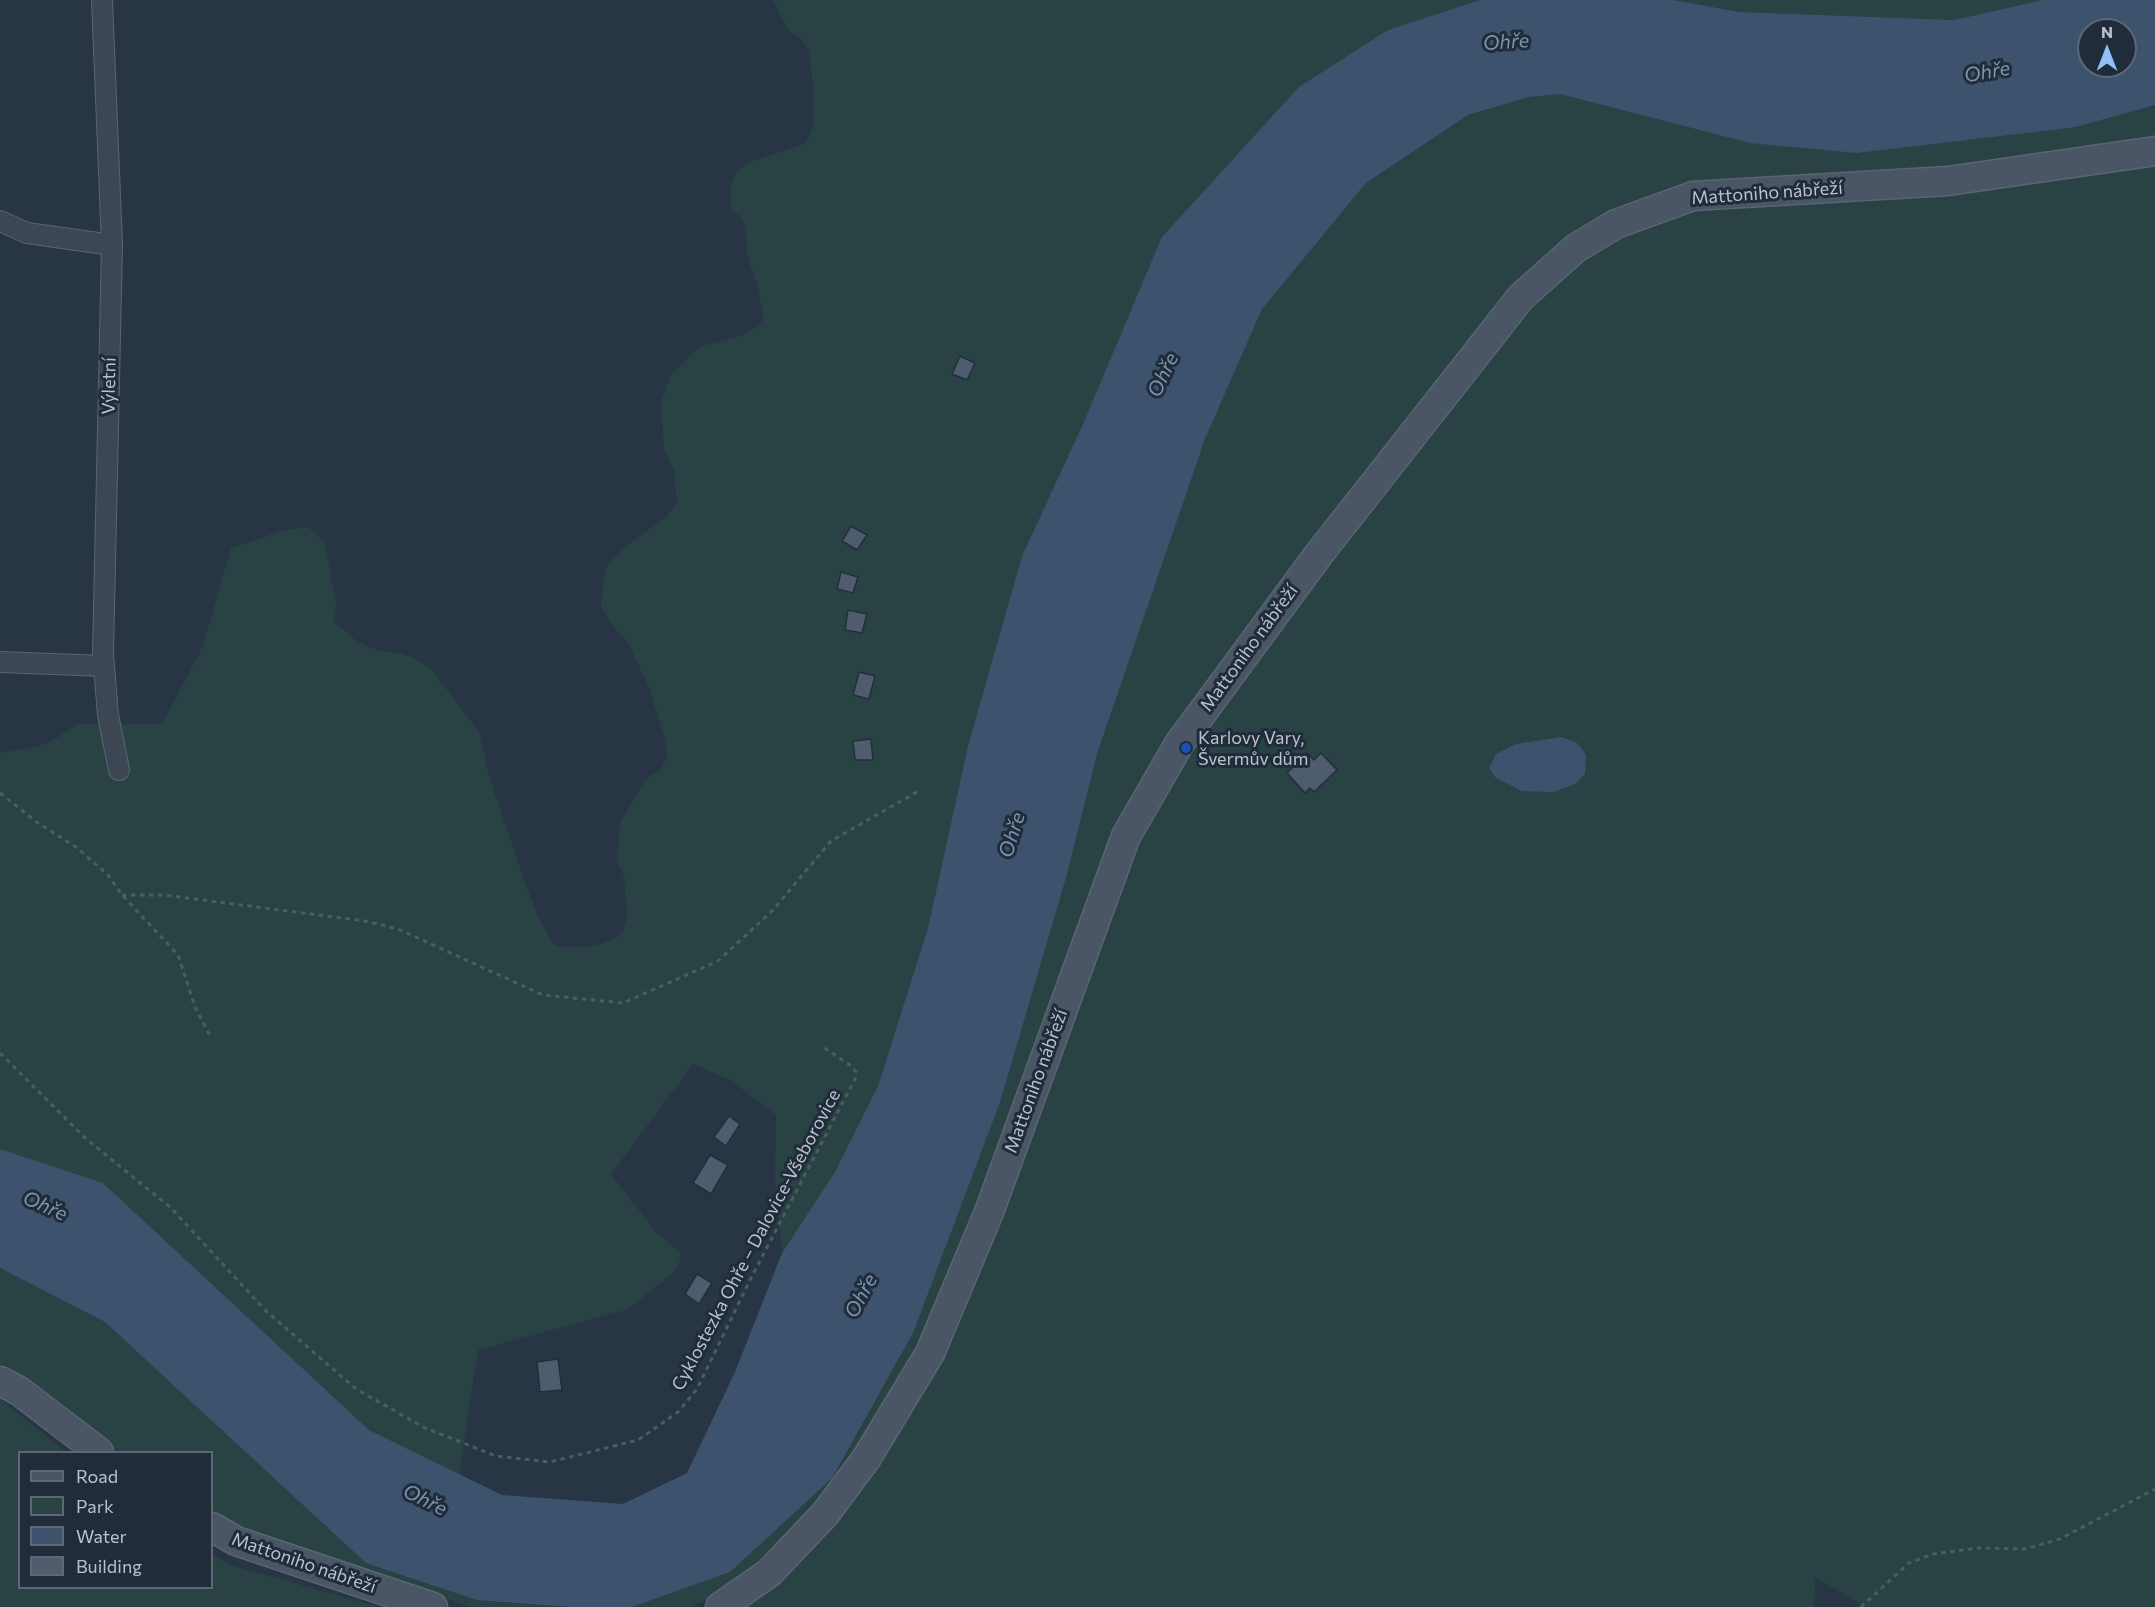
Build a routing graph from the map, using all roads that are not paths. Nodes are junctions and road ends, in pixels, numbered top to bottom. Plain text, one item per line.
1 (102, 0) edge
2 (2155, 151) edge
3 (0, 221) edge
4 (112, 245) junction
5 (0, 662) edge
6 (104, 666) junction
7 (119, 770) dead end
8 (0, 1381) edge
9 (98, 1451) edge
10 (213, 1528) edge
11 (433, 1607) edge
12 (720, 1607) edge

1 - 4 street, Výletní
2 - 12 main road, Mattoniho nábřeží
3 - 4 street
4 - 6 street, Výletní
5 - 6 street
6 - 7 street, Výletní
8 - 9 main road
10 - 11 main road, Mattoniho nábřeží

